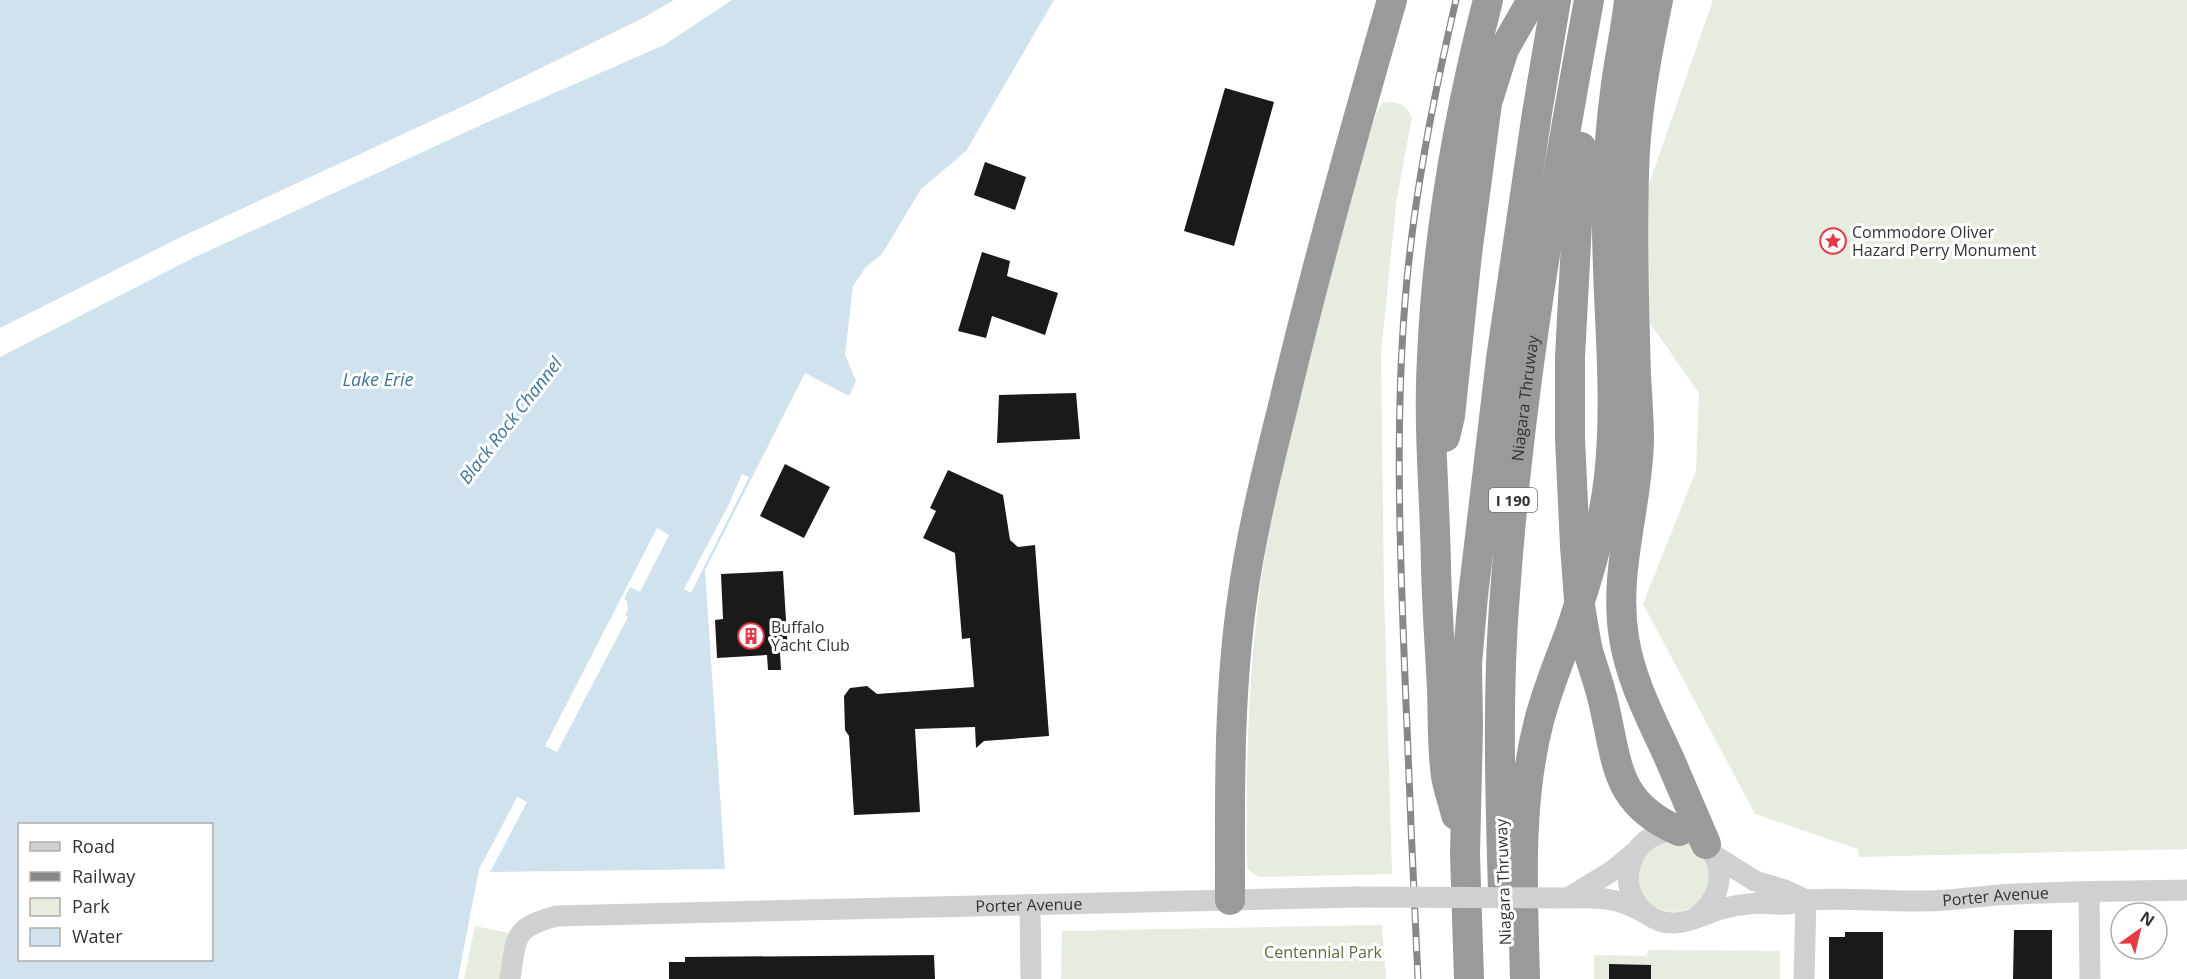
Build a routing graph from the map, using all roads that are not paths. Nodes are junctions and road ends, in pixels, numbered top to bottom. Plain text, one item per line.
1 (1392, 0) edge
2 (1488, 0) edge
3 (1532, 0) edge
4 (1556, 0) edge
5 (1658, 0) edge
6 (1629, 3) edge
7 (1586, 13) edge
8 (1434, 482) junction
9 (1679, 831) junction
10 (1637, 849) junction
11 (1710, 850) junction
12 (1465, 854) junction
13 (2187, 890) edge
14 (2089, 892) junction
15 (1568, 898) junction
16 (1230, 900) junction
17 (1806, 900) junction
18 (1030, 905) junction
19 (1646, 914) junction
20 (1694, 919) junction
21 (512, 969) edge
22 (1031, 979) edge
23 (1469, 979) edge
24 (1505, 979) edge
25 (1525, 979) edge
26 (1804, 979) edge
27 (2090, 979) edge

1 - 16 highway
2 - 8 highway
3 - 8 highway
4 - 12 highway, Niagara Thruway / I 190
5 - 11 highway
6 - 25 highway
7 - 9 highway, bridge
7 - 24 highway, Niagara Thruway / I 190
8 - 12 highway
9 - 10 street
9 - 11 street, Porter Avenue
10 - 15 street
10 - 19 street
11 - 17 street, Porter Avenue
11 - 20 street
12 - 23 highway, Niagara Thruway / I 190
13 - 14 street, Porter Avenue
14 - 17 street, Porter Avenue
14 - 27 street
15 - 16 street, Porter Avenue, bridge
15 - 19 street, Porter Avenue
16 - 18 street, Porter Avenue
17 - 20 street, Porter Avenue
17 - 26 street
18 - 21 street, Porter Avenue
18 - 22 street
19 - 20 street, Porter Avenue

